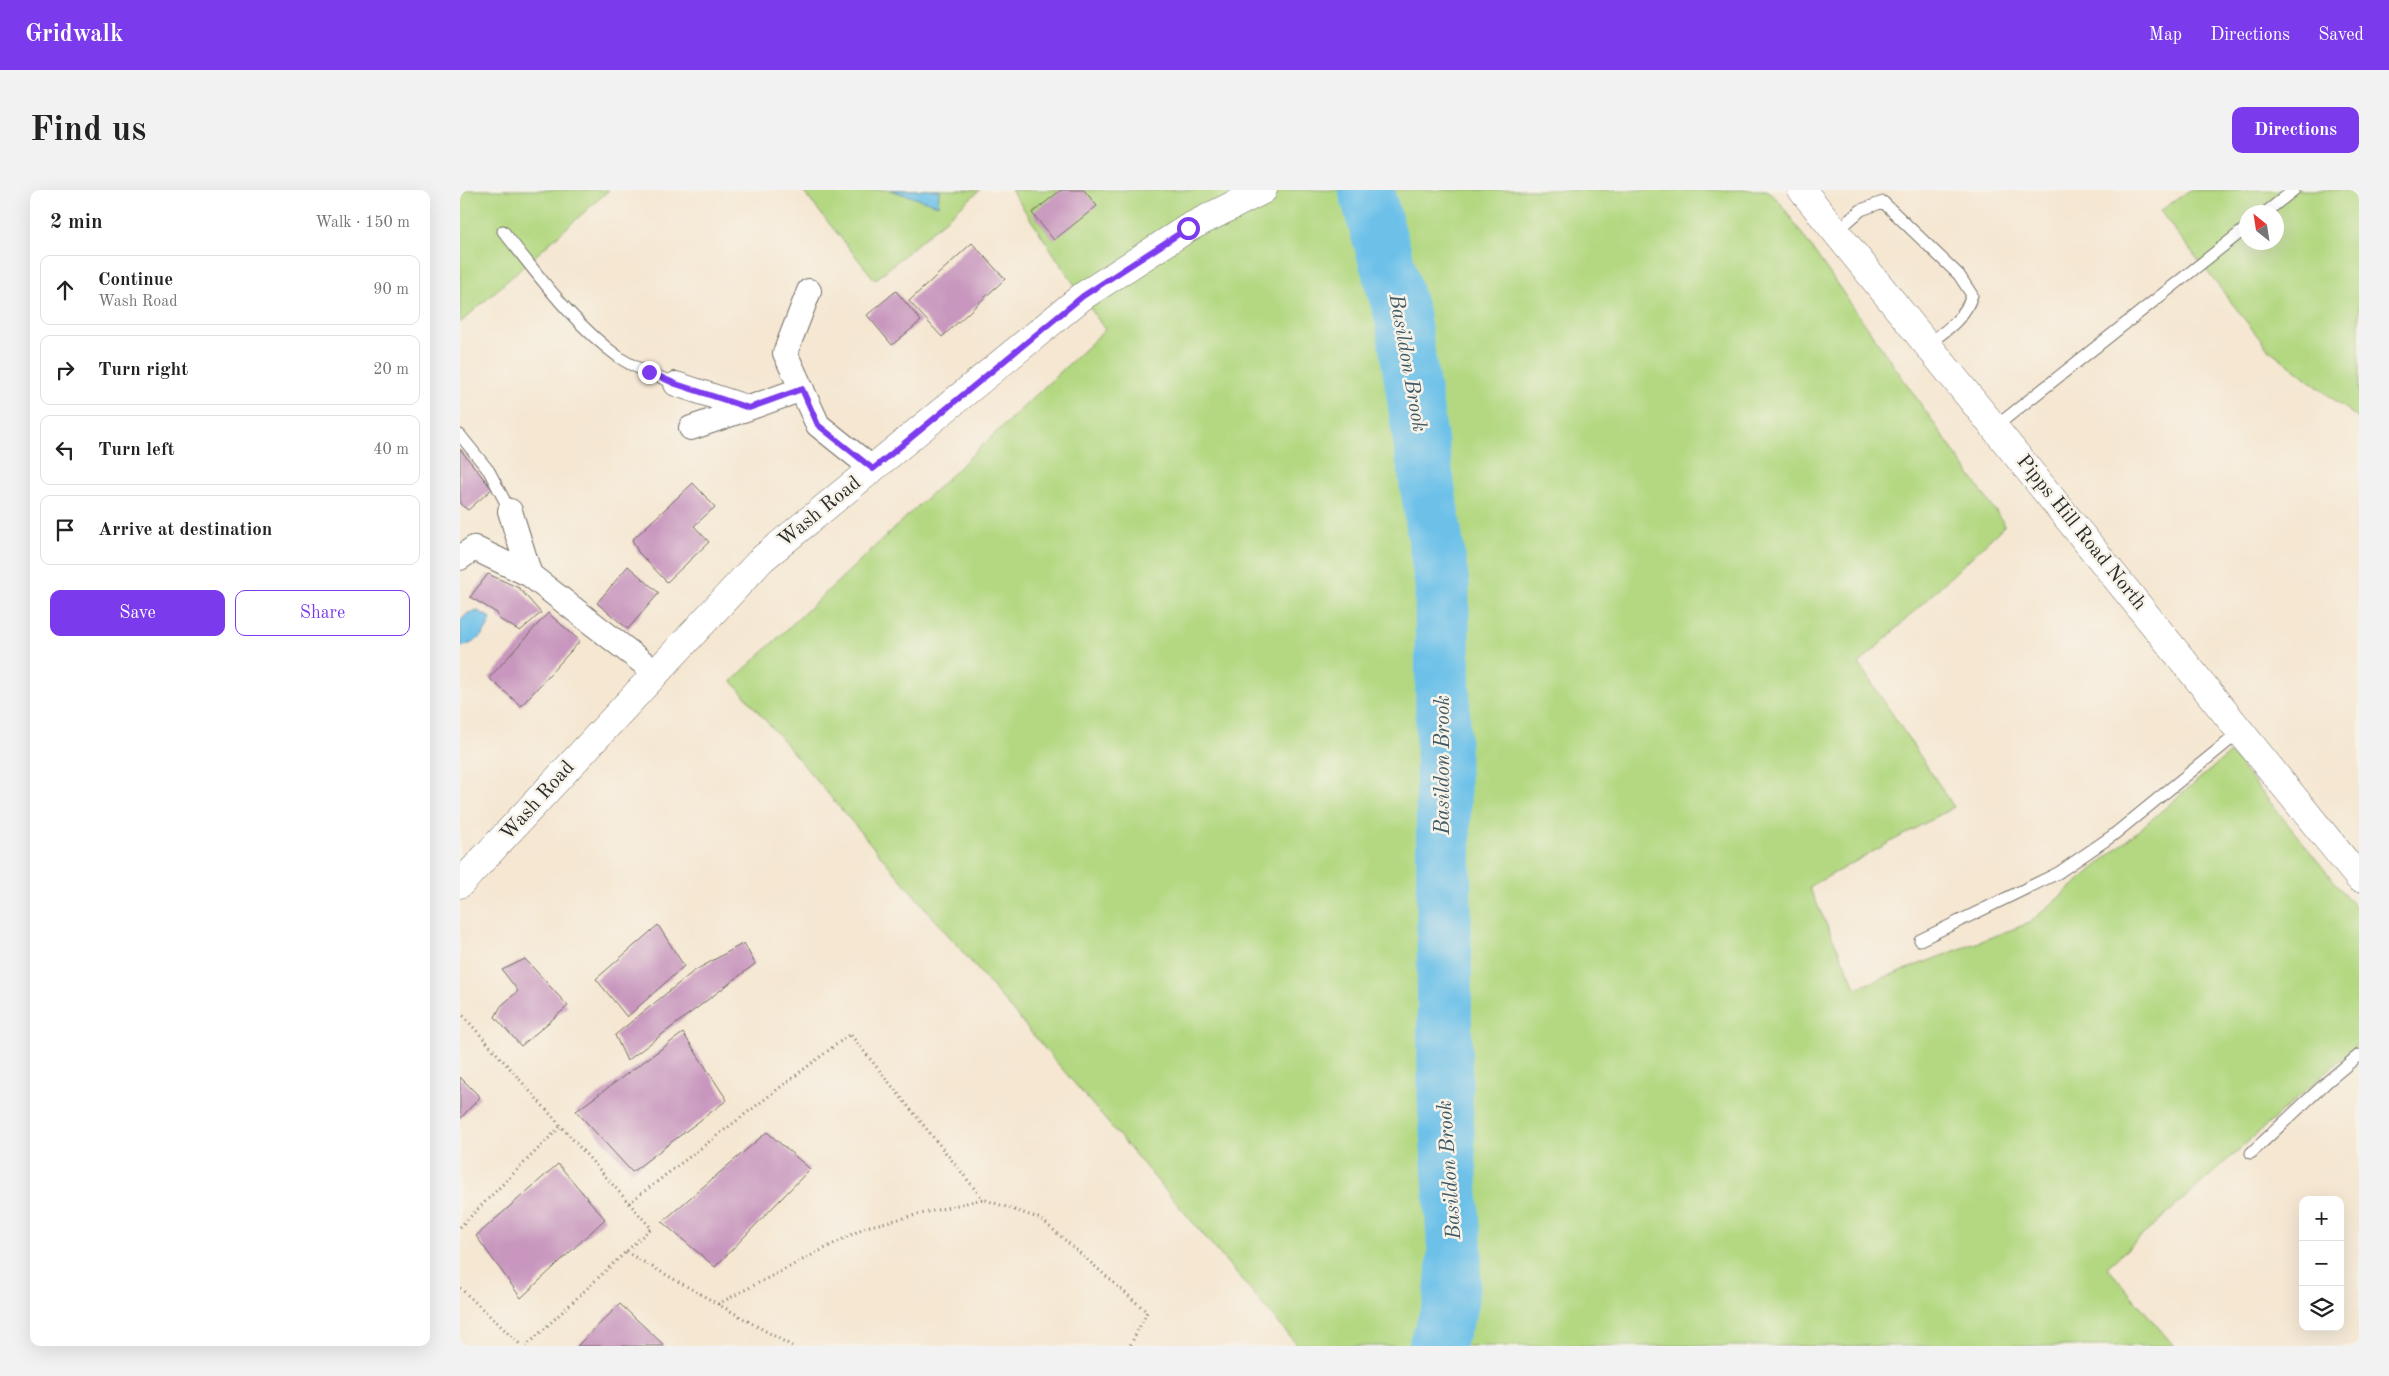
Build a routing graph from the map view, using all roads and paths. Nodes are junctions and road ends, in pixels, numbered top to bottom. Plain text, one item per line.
1 (1263, 190) edge
2 (1802, 190) edge
3 (2294, 190) edge
4 (2275, 205) edge
5 (503, 231) dead end
6 (1837, 231) junction
7 (2239, 234) edge
8 (809, 291) dead end
9 (1928, 344) junction
10 (676, 384) joint
11 (802, 389) junction
12 (749, 408) junction
13 (1995, 427) junction
14 (691, 428) dead end
15 (460, 435) edge
16 (873, 469) junction
17 (510, 511) joint
18 (460, 558) edge
19 (530, 575) junction
20 (655, 672) junction
21 (2240, 731) junction
22 (2359, 878) edge
23 (460, 884) edge
24 (1920, 940) dead end
25 (460, 1012) edge
26 (2359, 1056) edge
27 (560, 1126) junction
28 (2251, 1153) dead end
29 (983, 1199) junction
30 (629, 1203) junction
31 (460, 1227) edge
32 (626, 1252) junction
33 (460, 1288) edge
34 (718, 1304) junction
35 (522, 1346) edge
36 (526, 1346) edge
37 (792, 1346) edge
38 (1130, 1346) edge

1 - 16 street, Wash Road
2 - 6 street, Pipps Hill Road North
3 - 4 lane
5 - 10 lane
6 - 9 street, Pipps Hill Road North
6 - 9 lane
7 - 13 lane
8 - 11 street
9 - 13 street, Pipps Hill Road North
10 - 12 street
11 - 12 street
11 - 16 street
12 - 14 street
13 - 21 street, Pipps Hill Road North
15 - 17 lane
16 - 20 street, Wash Road
17 - 19 street
18 - 19 street
19 - 20 street
20 - 23 street, Wash Road
21 - 22 street, Pipps Hill Road North
21 - 24 lane
25 - 27 path
26 - 28 lane
27 - 30 path
27 - 31 path
29 - 30 path
29 - 34 path
29 - 38 path
30 - 32 path
32 - 34 path
32 - 36 path
33 - 35 path
34 - 37 path

